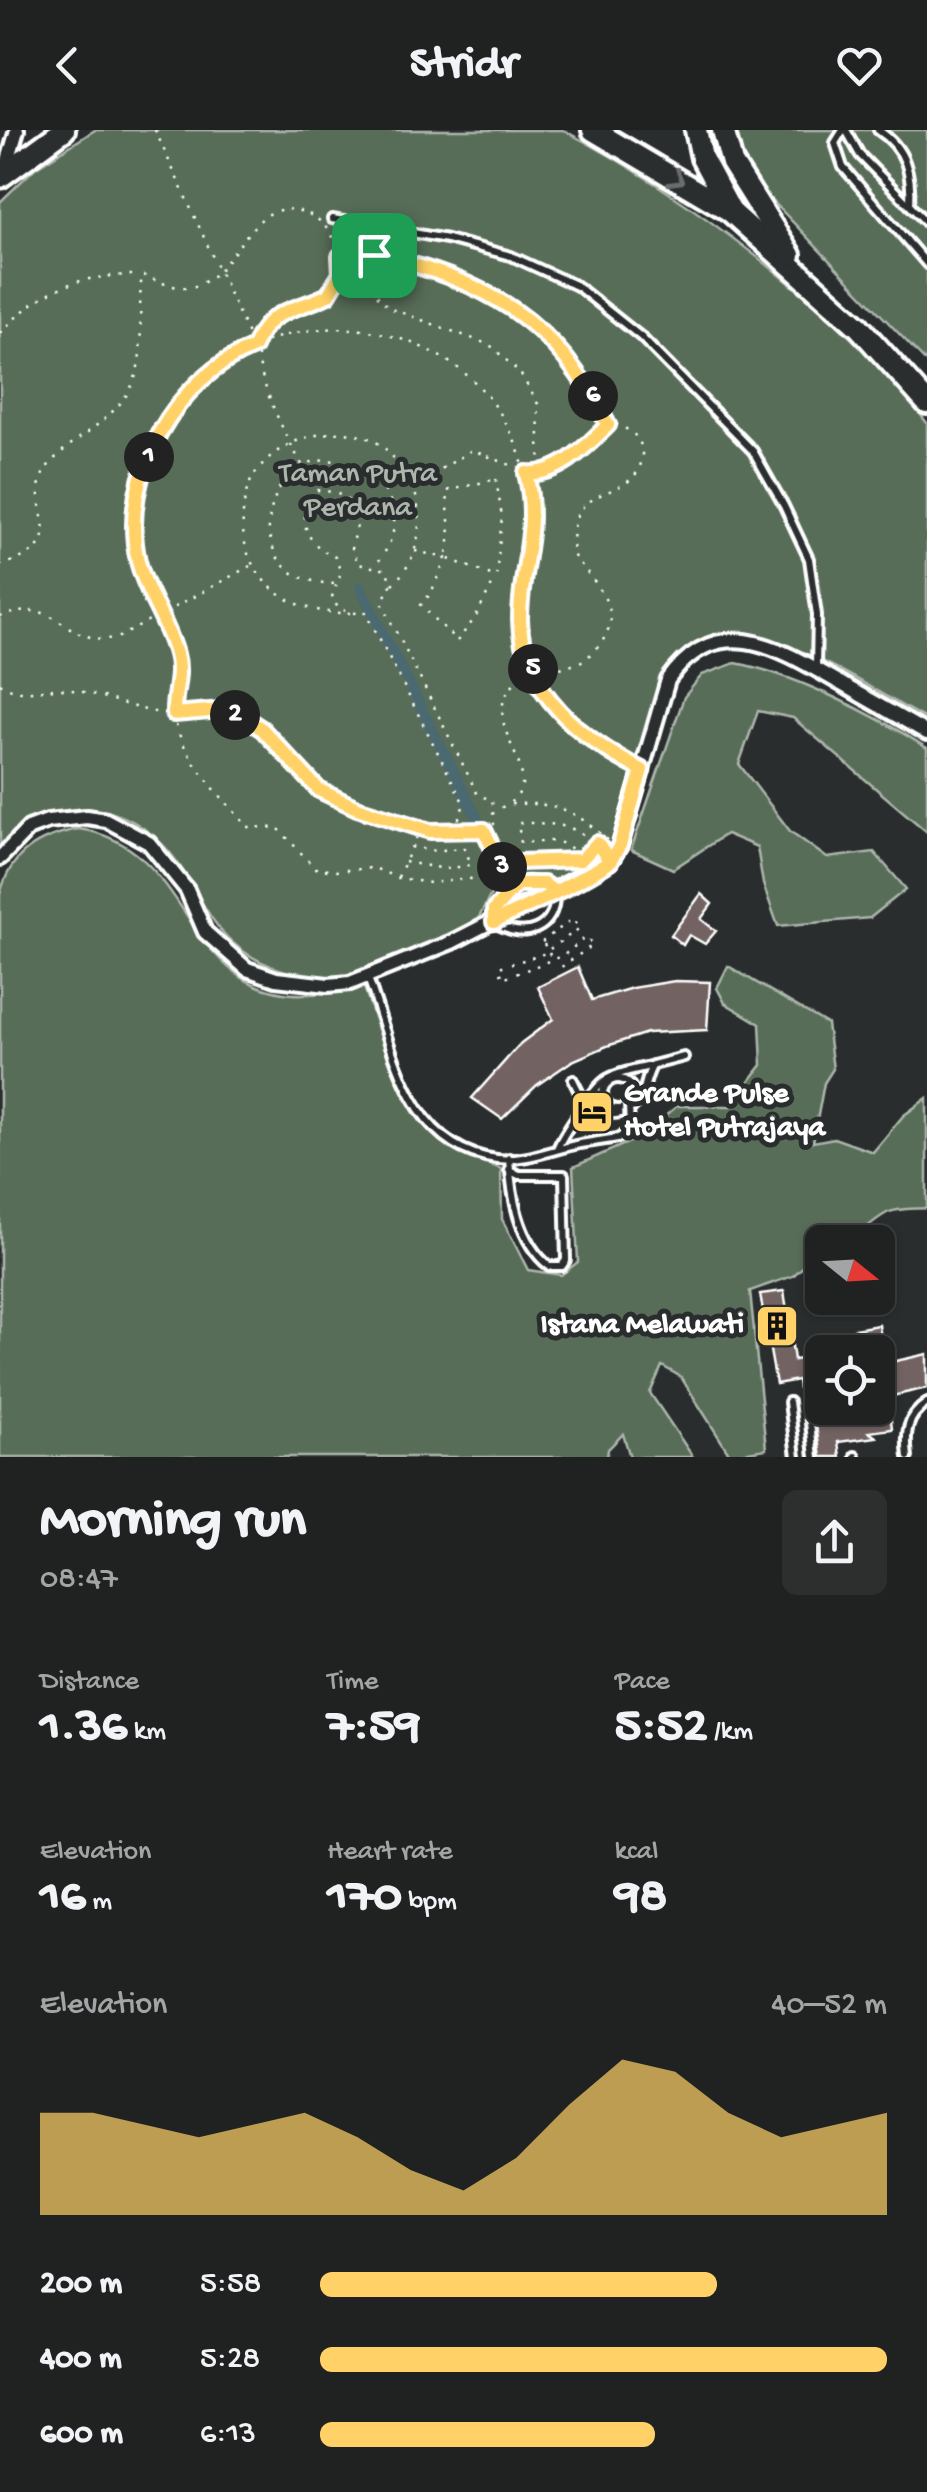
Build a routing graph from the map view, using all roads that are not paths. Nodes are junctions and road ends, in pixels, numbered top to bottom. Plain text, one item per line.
1 (17, 130) edge
2 (64, 130) edge
3 (593, 130) edge
4 (696, 130) edge
5 (723, 130) edge
6 (845, 130) edge
7 (878, 130) edge
8 (2, 175) edge
9 (910, 205) junction
10 (730, 211) junction
11 (332, 219) dead end
12 (926, 222) edge
13 (927, 264) edge
14 (806, 280) junction
15 (927, 403) edge
16 (816, 669) junction
17 (927, 732) edge
18 (0, 858) edge
19 (555, 892) junction
20 (494, 922) junction
21 (368, 976) junction
22 (684, 1057) dead end
23 (653, 1065) junction
24 (572, 1080) dead end
25 (629, 1104) junction
26 (589, 1110) junction
27 (557, 1149) junction
28 (509, 1158) junction
29 (510, 1170) junction
30 (789, 1402) dead end
31 (927, 1403) edge
32 (810, 1425) edge
33 (796, 1457) edge
34 (814, 1457) edge
35 (908, 1457) edge

1 - 8 street
2 - 8 main road
3 -> 10 main road
4 - 10 main road
5 - 14 main road
6 - 9 lane
6 - 13 lane
7 - 9 lane
9 - 12 lane
10 - 14 main road
11 - 16 lane
14 - 15 main road
16 - 17 street
16 - 19 street
18 - 21 street
19 - 20 street
19 - 20 lane
19 - 20 lane
20 - 21 street
21 - 28 lane
22 - 23 lane
23 - 26 lane
23 - 26 lane
24 - 26 lane
25 - 25 lane
25 - 27 lane, bridge
26 - 27 lane
27 - 28 lane
28 - 29 lane
29 - 29 lane
30 - 33 lane
31 - 35 lane
32 - 34 lane

